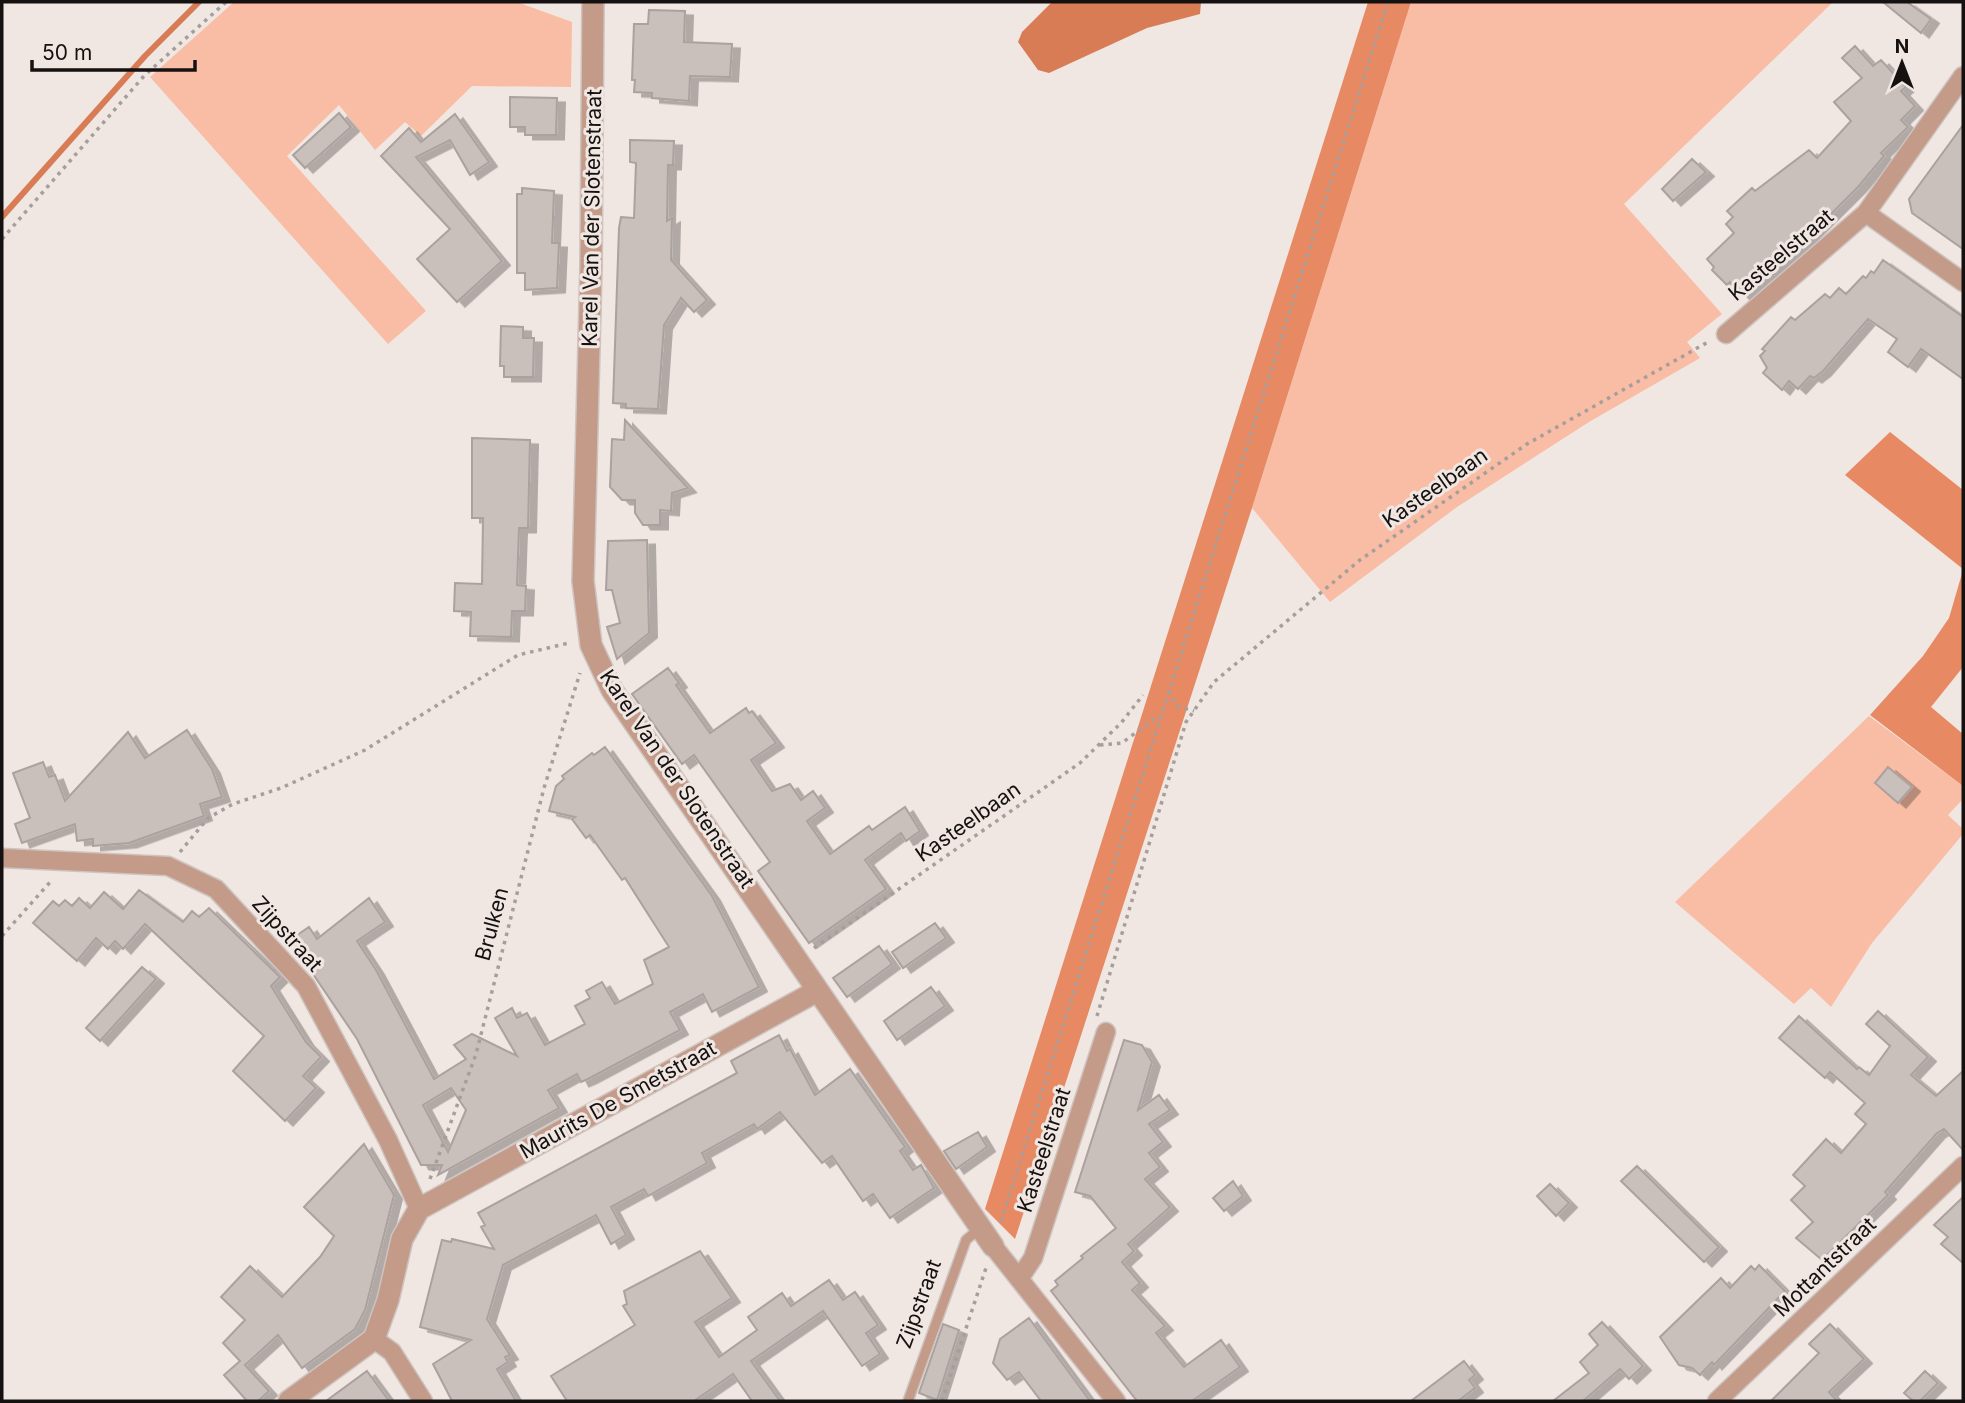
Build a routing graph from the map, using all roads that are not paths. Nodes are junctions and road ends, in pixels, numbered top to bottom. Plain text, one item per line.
1 (593, 2) edge
2 (1963, 76) edge
3 (1866, 213) junction
4 (1963, 282) edge
5 (1726, 334) road end
6 (2, 858) edge
7 (817, 991) junction
8 (1106, 1032) road end
9 (1963, 1166) edge
10 (418, 1209) junction
11 (980, 1228) junction
12 (993, 1246) joint
13 (1019, 1279) junction
14 (374, 1339) junction
15 (289, 1401) edge
16 (423, 1401) edge
17 (908, 1401) edge
18 (1116, 1401) edge
19 (1717, 1401) edge

1 - 7 street, Karel Van der Slotenstraat
2 - 3 street, Kasteelstraat
3 - 4 street, Kasteelstraat
3 - 5 street, Kasteelstraat
6 - 10 street, Zijpstraat
7 - 10 street, Maurits De Smetstraat
7 - 11 street, Karel Van der Slotenstraat
8 - 13 street, Kasteelstraat
9 - 19 street, Mottantstraat
10 - 14 street
11 - 12 street, Karel Van der Slotenstraat
11 - 17 lane, Zijpstraat
12 - 13 street, Karel Van der Slotenstraat
13 - 18 street, Karel Van der Slotenstraat
14 - 15 street
14 - 16 street

